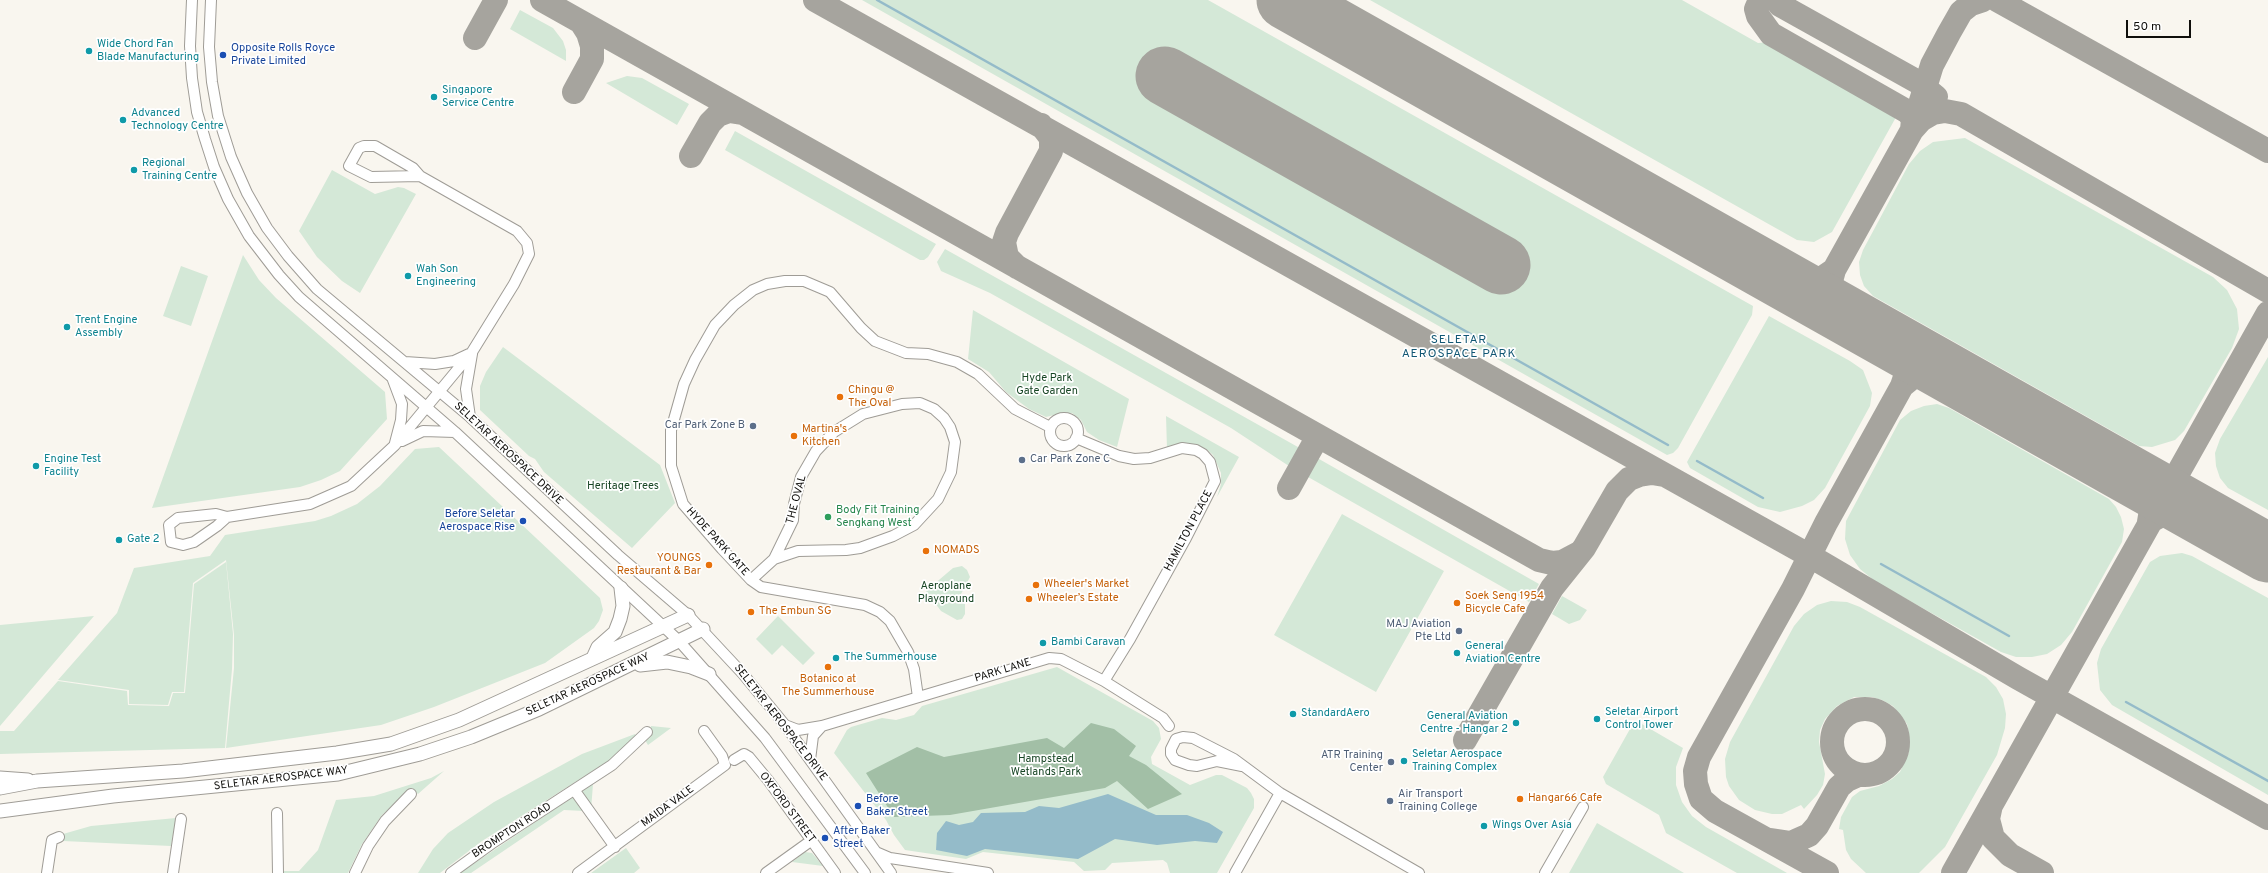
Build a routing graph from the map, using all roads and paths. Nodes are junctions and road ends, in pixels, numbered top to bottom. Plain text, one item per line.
1 (192, 0) edge
2 (211, 0) edge
3 (420, 176) junction
4 (472, 352) junction
5 (405, 362) junction
6 (391, 375) junction
7 (440, 391) junction
8 (427, 407) junction
9 (470, 417) junction
10 (1050, 427) junction
11 (455, 432) junction
12 (1076, 438) junction
13 (395, 445) junction
14 (227, 516) junction
15 (787, 535) junction
16 (798, 551) junction
17 (774, 559) junction
18 (751, 580) junction
19 (621, 588) junction
20 (688, 615) junction
21 (664, 626) junction
22 (702, 630) junction
23 (679, 641) junction
24 (593, 658) junction
25 (630, 666) junction
26 (709, 674) junction
27 (1104, 681) junction
28 (918, 697) junction
29 (785, 725) junction
30 (822, 726) junction
31 (1169, 726) dead end
32 (704, 731) dead end
33 (647, 732) dead end
34 (734, 760) dead end
35 (810, 760) junction
36 (1242, 766) junction
37 (0, 778) edge
38 (37, 781) junction
39 (0, 788) edge
40 (575, 791) junction
41 (1280, 792) junction
42 (411, 794) dead end
43 (1583, 807) dead end
44 (0, 811) edge
45 (277, 813) dead end
46 (181, 820) dead end
47 (59, 837) dead end
48 (812, 840) junction
49 (615, 847) junction
50 (876, 852) junction
51 (47, 873) edge
52 (173, 873) edge
53 (278, 873) edge
54 (355, 873) edge
55 (451, 873) edge
56 (578, 873) edge
57 (766, 873) edge
58 (835, 873) edge
59 (865, 873) edge
60 (891, 873) edge
61 (988, 873) edge
62 (1235, 873) edge
63 (1419, 873) edge
64 (1545, 873) edge

1 - 6 street, SELETAR AEROSPACE DRIVE
2 - 5 street, SELETAR AEROSPACE DRIVE
3 - 3 street
3 - 4 street
4 - 5 street
4 - 7 street
4 - 9 street
5 - 7 street, SELETAR AEROSPACE DRIVE
6 - 8 street, SELETAR AEROSPACE DRIVE
6 - 13 street
7 - 8 street
7 - 9 street, SELETAR AEROSPACE DRIVE
8 - 11 street, SELETAR AEROSPACE DRIVE
8 - 13 street
9 - 20 street, SELETAR AEROSPACE DRIVE
10 - 12 street
10 - 12 street
10 - 18 street, HYDE PARK GATE
11 - 13 street
11 - 19 street, SELETAR AEROSPACE DRIVE
12 - 27 street, HAMILTON PLACE
13 - 14 street
14 - 14 street
15 - 16 street, THE OVAL
15 - 16 street, THE OVAL
15 - 17 street, THE OVAL
16 - 17 street, THE OVAL
17 - 18 street, THE OVAL
18 - 28 street, HYDE PARK GATE
19 - 21 street, SELETAR AEROSPACE DRIVE
19 - 24 main road
20 - 21 main road, SELETAR AEROSPACE WAY
20 - 22 street, SELETAR AEROSPACE DRIVE
21 - 23 street, SELETAR AEROSPACE DRIVE
21 - 24 main road, SELETAR AEROSPACE WAY
22 - 23 main road, SELETAR AEROSPACE WAY
22 - 29 street, SELETAR AEROSPACE DRIVE
23 - 25 main road, SELETAR AEROSPACE WAY
23 - 26 street, SELETAR AEROSPACE DRIVE
24 - 38 main road, SELETAR AEROSPACE WAY
25 - 26 main road
25 - 44 main road, SELETAR AEROSPACE WAY
26 - 59 street, SELETAR AEROSPACE DRIVE
27 - 28 street, PARK LANE
27 - 31 street, PARK LANE
28 - 30 street, PARK LANE
29 - 30 street, PARK LANE
29 - 35 street, SELETAR AEROSPACE DRIVE
30 - 35 street
32 - 49 street, MAIDA VALE
33 - 40 street, BROMPTON ROAD
34 - 48 street, OXFORD STREET
35 - 50 street, SELETAR AEROSPACE DRIVE
36 - 36 street
36 - 41 street
37 - 38 main road
38 - 39 main road, SELETAR AEROSPACE WAY
40 - 49 street
40 - 55 street, BROMPTON ROAD
41 - 62 street
41 - 63 street
42 - 54 street
43 - 64 street
45 - 53 street
46 - 52 street
47 - 51 street
48 - 57 street
48 - 58 street, OXFORD STREET
49 - 56 street, MAIDA VALE
50 - 60 street, SELETAR AEROSPACE DRIVE
50 - 61 street

